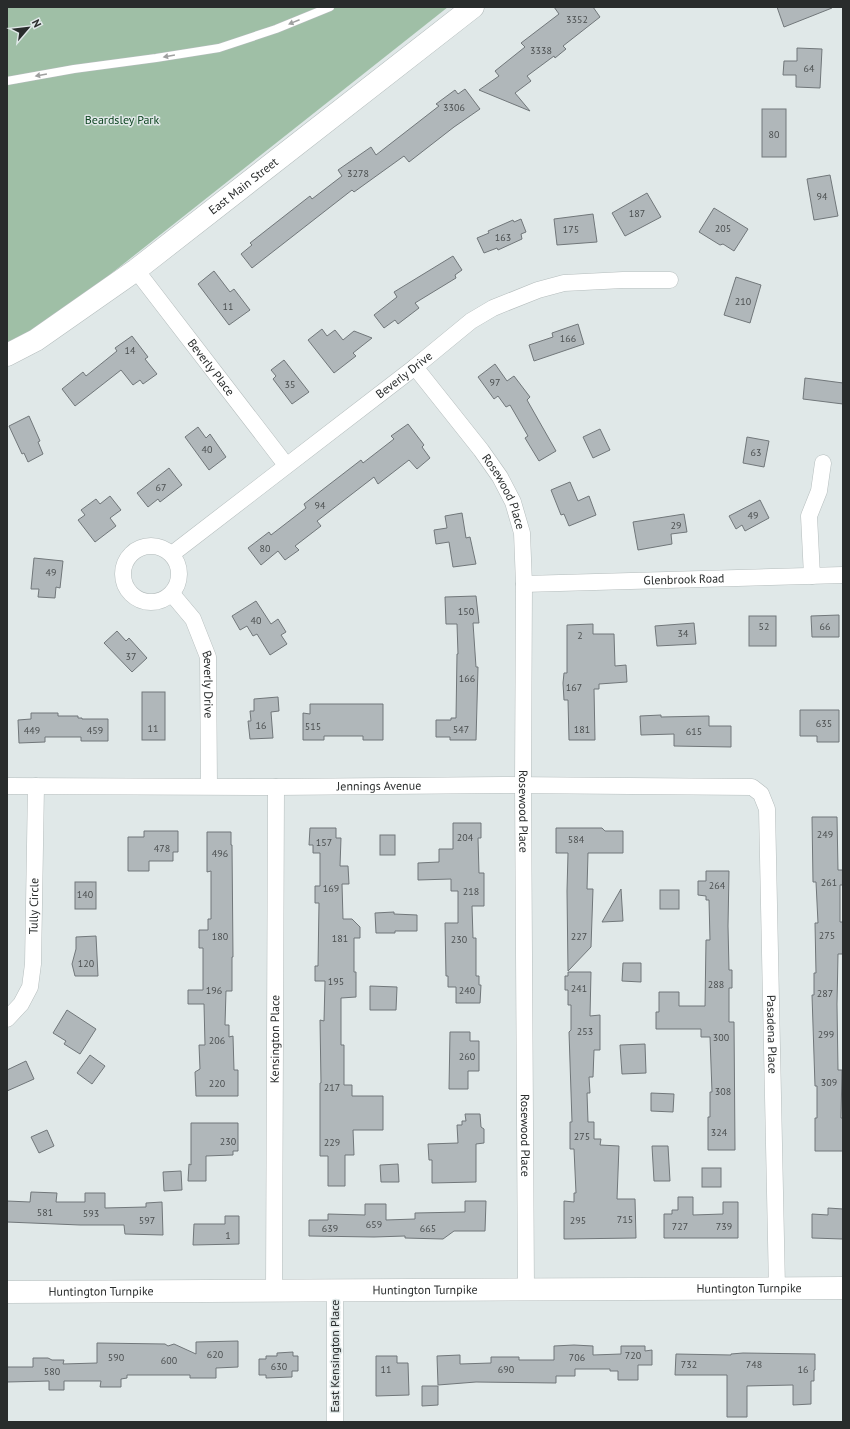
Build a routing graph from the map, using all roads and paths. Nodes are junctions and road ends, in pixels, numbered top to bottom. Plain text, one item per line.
1 (330, 7) edge
2 (473, 7) edge
3 (7, 81) edge
4 (136, 270) junction
5 (670, 280) dead end
6 (7, 356) edge
7 (415, 367) junction
8 (823, 463) dead end
9 (286, 465) junction
10 (172, 554) junction
11 (843, 575) edge
12 (812, 576) junction
13 (524, 584) junction
14 (172, 594) junction
15 (7, 786) edge
16 (36, 786) junction
17 (209, 786) junction
18 (523, 786) junction
19 (276, 787) junction
20 (752, 787) joint
21 (7, 1019) edge
22 (777, 1288) junction
23 (843, 1288) edge
24 (335, 1290) junction
25 (526, 1290) junction
26 (274, 1291) junction
27 (7, 1292) edge
28 (335, 1422) edge

1 -> 3 lane
2 - 4 main road, East Main Street
4 - 6 main road, East Main Street
4 - 9 street, Beverly Place
5 - 7 street, Beverly Drive
7 - 9 street, Beverly Drive
7 - 13 street, Rosewood Place
8 - 12 street
9 - 10 street, Beverly Drive
10 - 14 street
10 - 14 street
11 - 12 street, Glenbrook Road
12 - 13 street, Glenbrook Road
13 - 18 street, Rosewood Place
14 - 17 street, Beverly Drive
15 - 16 street, Jennings Avenue
16 - 17 street, Jennings Avenue
16 - 21 street, Tully Circle
17 - 19 street, Jennings Avenue
18 - 19 street, Jennings Avenue
18 - 20 street, Jennings Avenue
18 - 25 street, Rosewood Place
19 - 26 street, Kensington Place
20 - 22 street, Pasadena Place
22 - 23 main road, Huntington Turnpike
22 - 25 main road, Huntington Turnpike
24 - 25 main road, Huntington Turnpike
24 - 26 main road, Huntington Turnpike
24 - 28 street, East Kensington Place
26 - 27 main road, Huntington Turnpike

